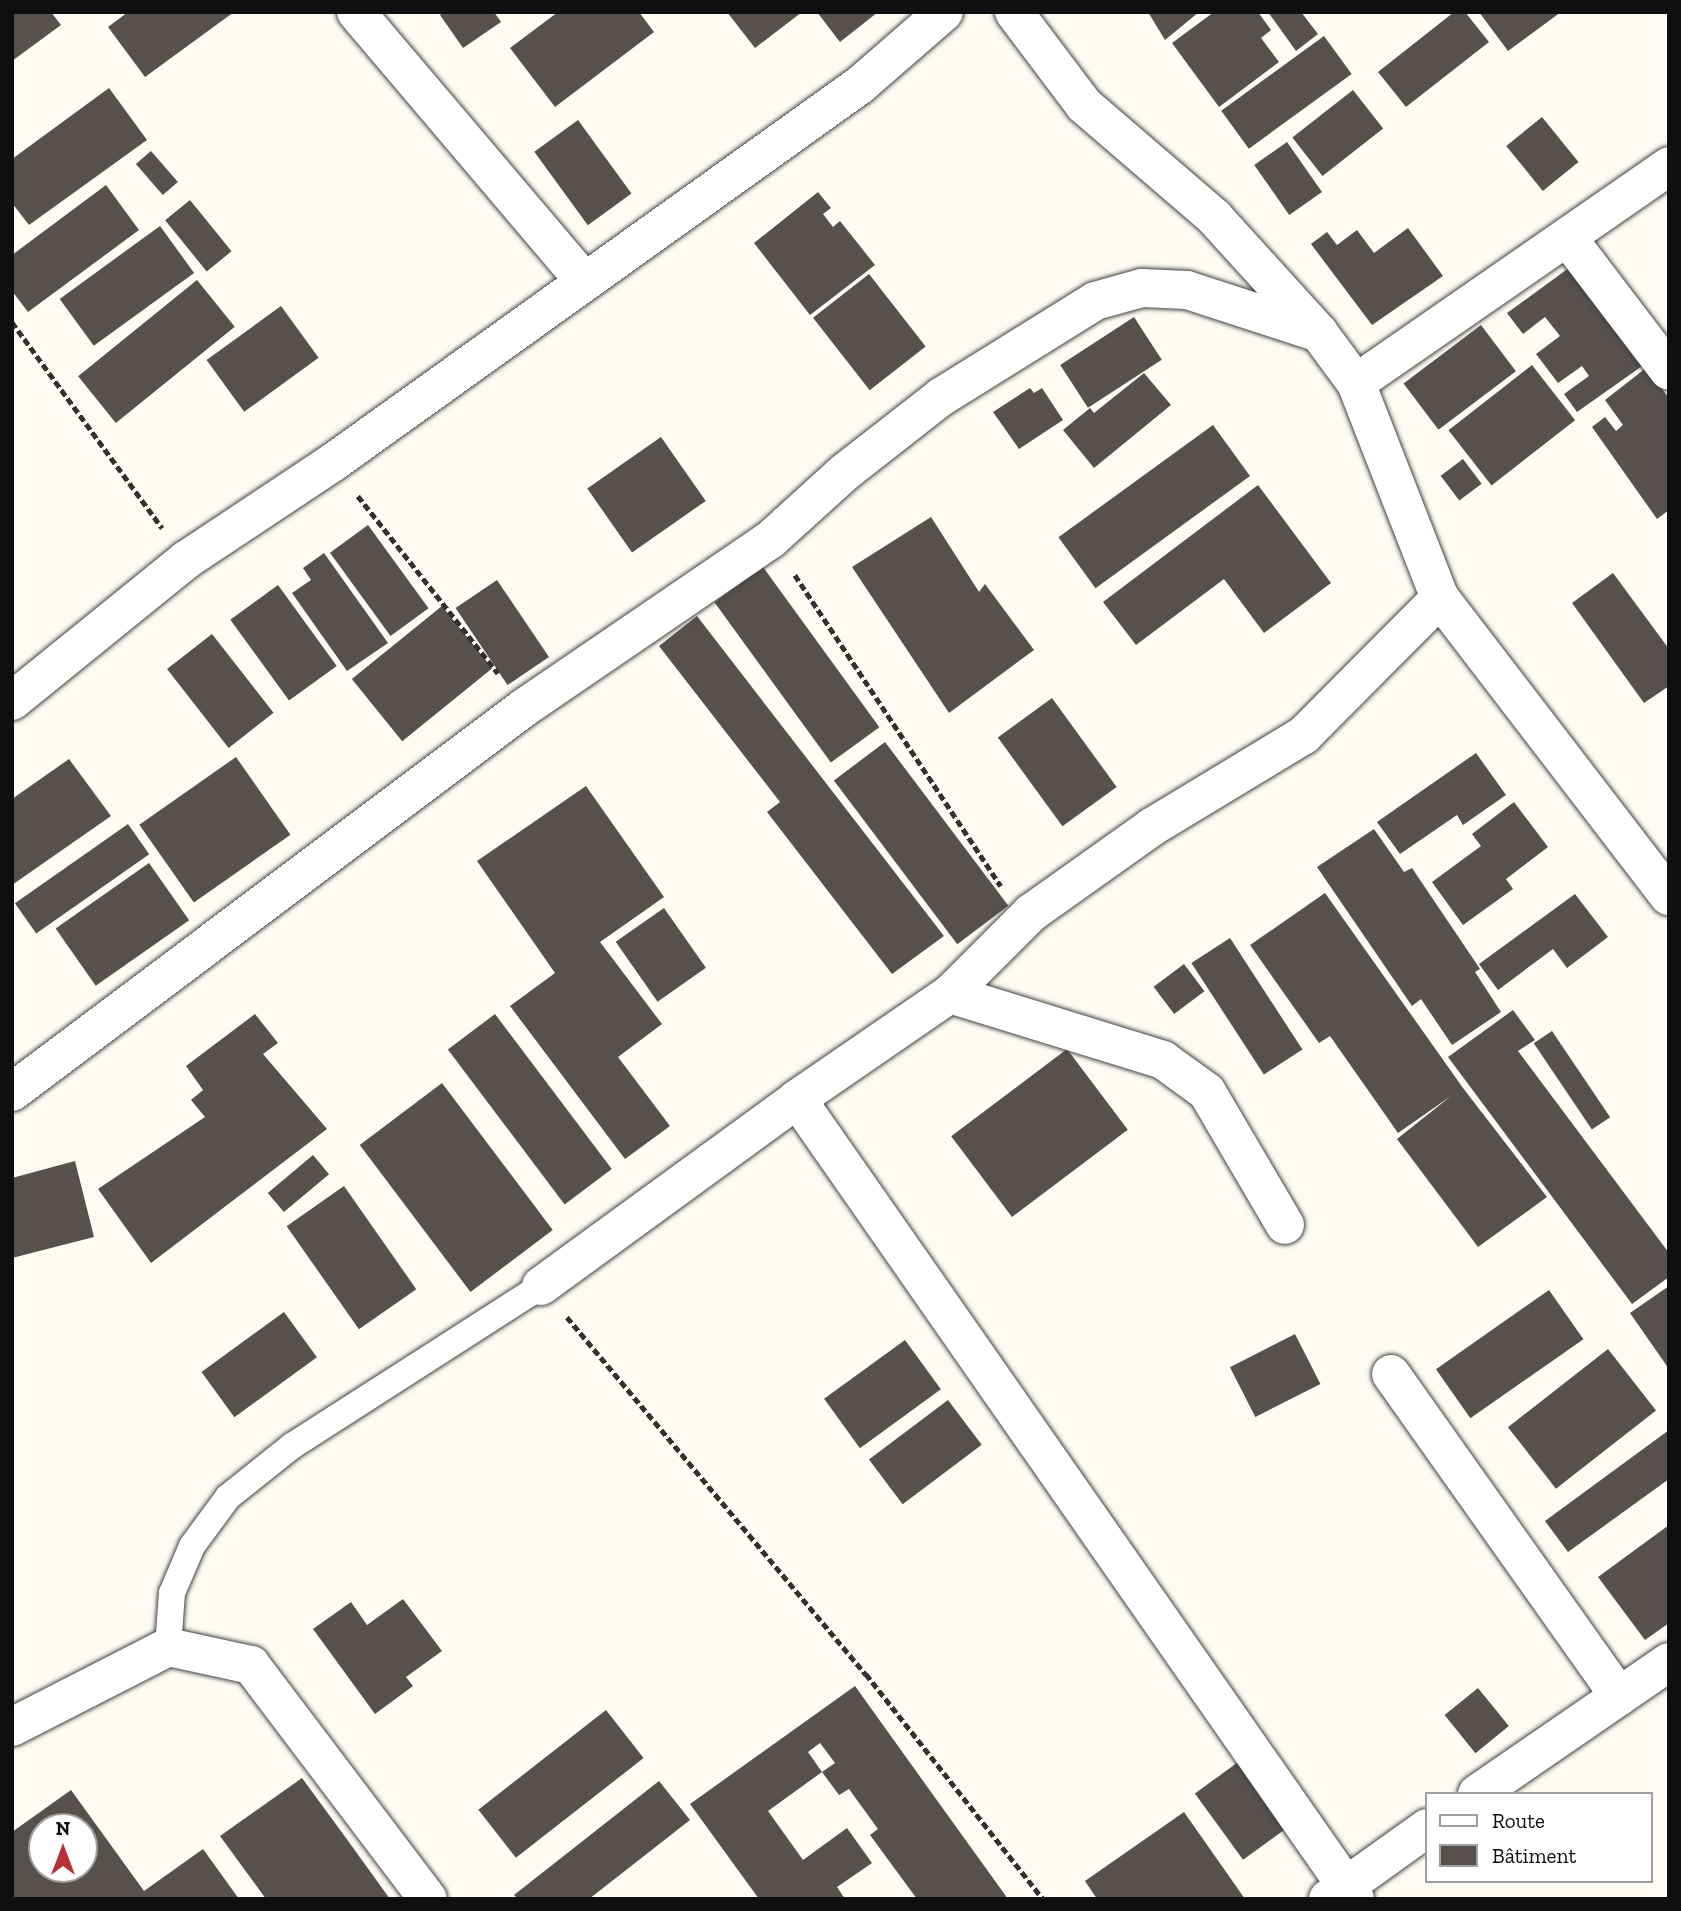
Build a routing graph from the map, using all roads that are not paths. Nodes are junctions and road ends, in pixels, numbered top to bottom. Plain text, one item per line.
1 (356, 12) edge
2 (944, 12) edge
3 (1014, 12) edge
4 (1669, 166) edge
5 (1567, 237) junction
6 (584, 281) junction
7 (1319, 333) junction
8 (1669, 371) edge
9 (1356, 383) junction
10 (1440, 598) junction
11 (12, 701) edge
12 (1669, 896) edge
13 (950, 994) junction
14 (12, 1092) edge
15 (797, 1099) junction
16 (1285, 1225) dead end
17 (541, 1286) joint
18 (1391, 1374) dead end
19 (168, 1647) junction
20 (1669, 1662) edge
21 (1619, 1696) junction
22 (12, 1727) edge
23 (1480, 1792) edge
24 (1426, 1829) edge
25 (1343, 1894) edge
26 (428, 1899) edge

1 - 6 street
2 - 6 street
3 - 7 street
4 - 5 street
5 - 8 street
5 - 9 street
6 - 11 street
7 - 9 street
7 - 14 street
9 - 10 street
10 - 12 street
10 - 13 street
13 - 15 street
13 - 16 street
15 - 17 street
15 - 25 street
17 - 19 lane
18 - 21 street
19 - 22 street
19 - 26 street
20 - 21 street
21 - 23 street
24 - 25 street

